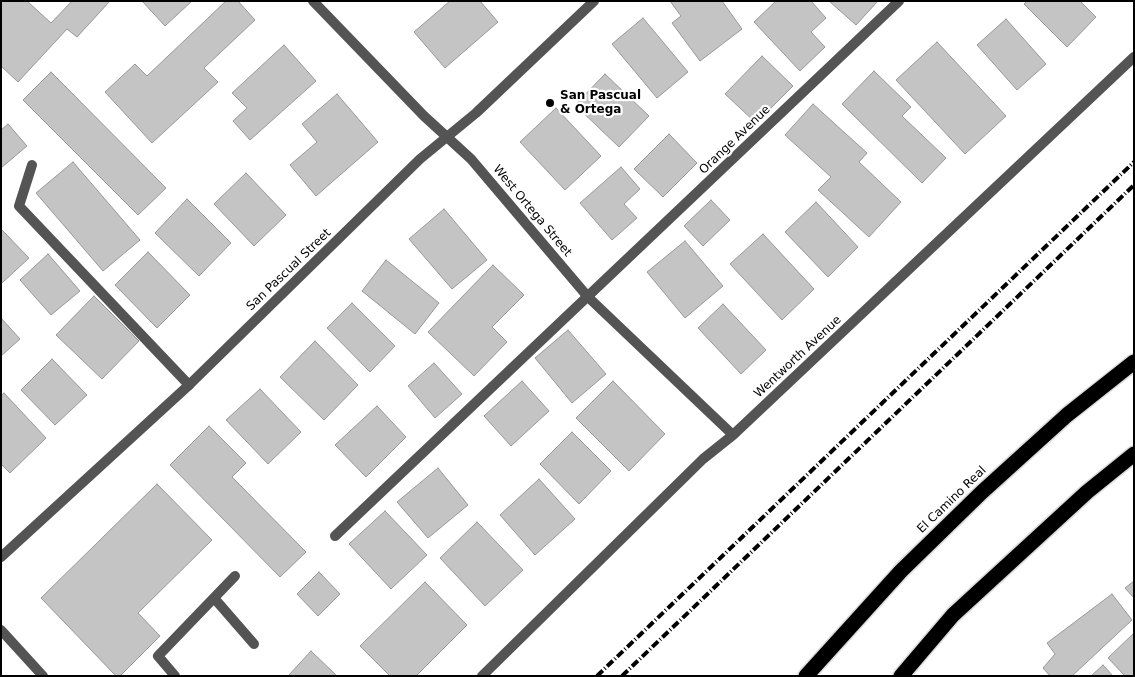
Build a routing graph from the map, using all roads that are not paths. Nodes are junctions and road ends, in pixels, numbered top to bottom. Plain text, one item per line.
1 (313, 1) edge
2 (594, 1) edge
3 (899, 1) edge
4 (1134, 57) edge
5 (448, 138) junction
6 (32, 165) dead end
7 (588, 297) junction
8 (1134, 362) edge
9 (189, 385) junction
10 (733, 435) junction
11 (1134, 454) edge
12 (335, 536) dead end
13 (1, 557) edge
14 (235, 576) dead end
15 (214, 598) junction
16 (1, 630) edge
17 (254, 644) dead end
18 (43, 676) edge
19 (175, 676) edge
20 (482, 676) edge
21 (806, 676) edge
22 (901, 676) edge

1 - 5 street, West Ortega Street
2 - 5 street, San Pascual Street
3 - 7 street, Orange Avenue
4 - 10 street, Wentworth Avenue
5 - 7 street, West Ortega Street
5 - 9 street, San Pascual Street
6 - 9 street
7 - 10 street, West Ortega Street
7 - 12 street, Orange Avenue
8 - 21 highway, El Camino Real
9 - 13 street, San Pascual Street
10 - 20 street, Wentworth Avenue
11 - 22 highway
14 - 15 street
15 - 17 street
15 - 19 street
16 - 18 street

